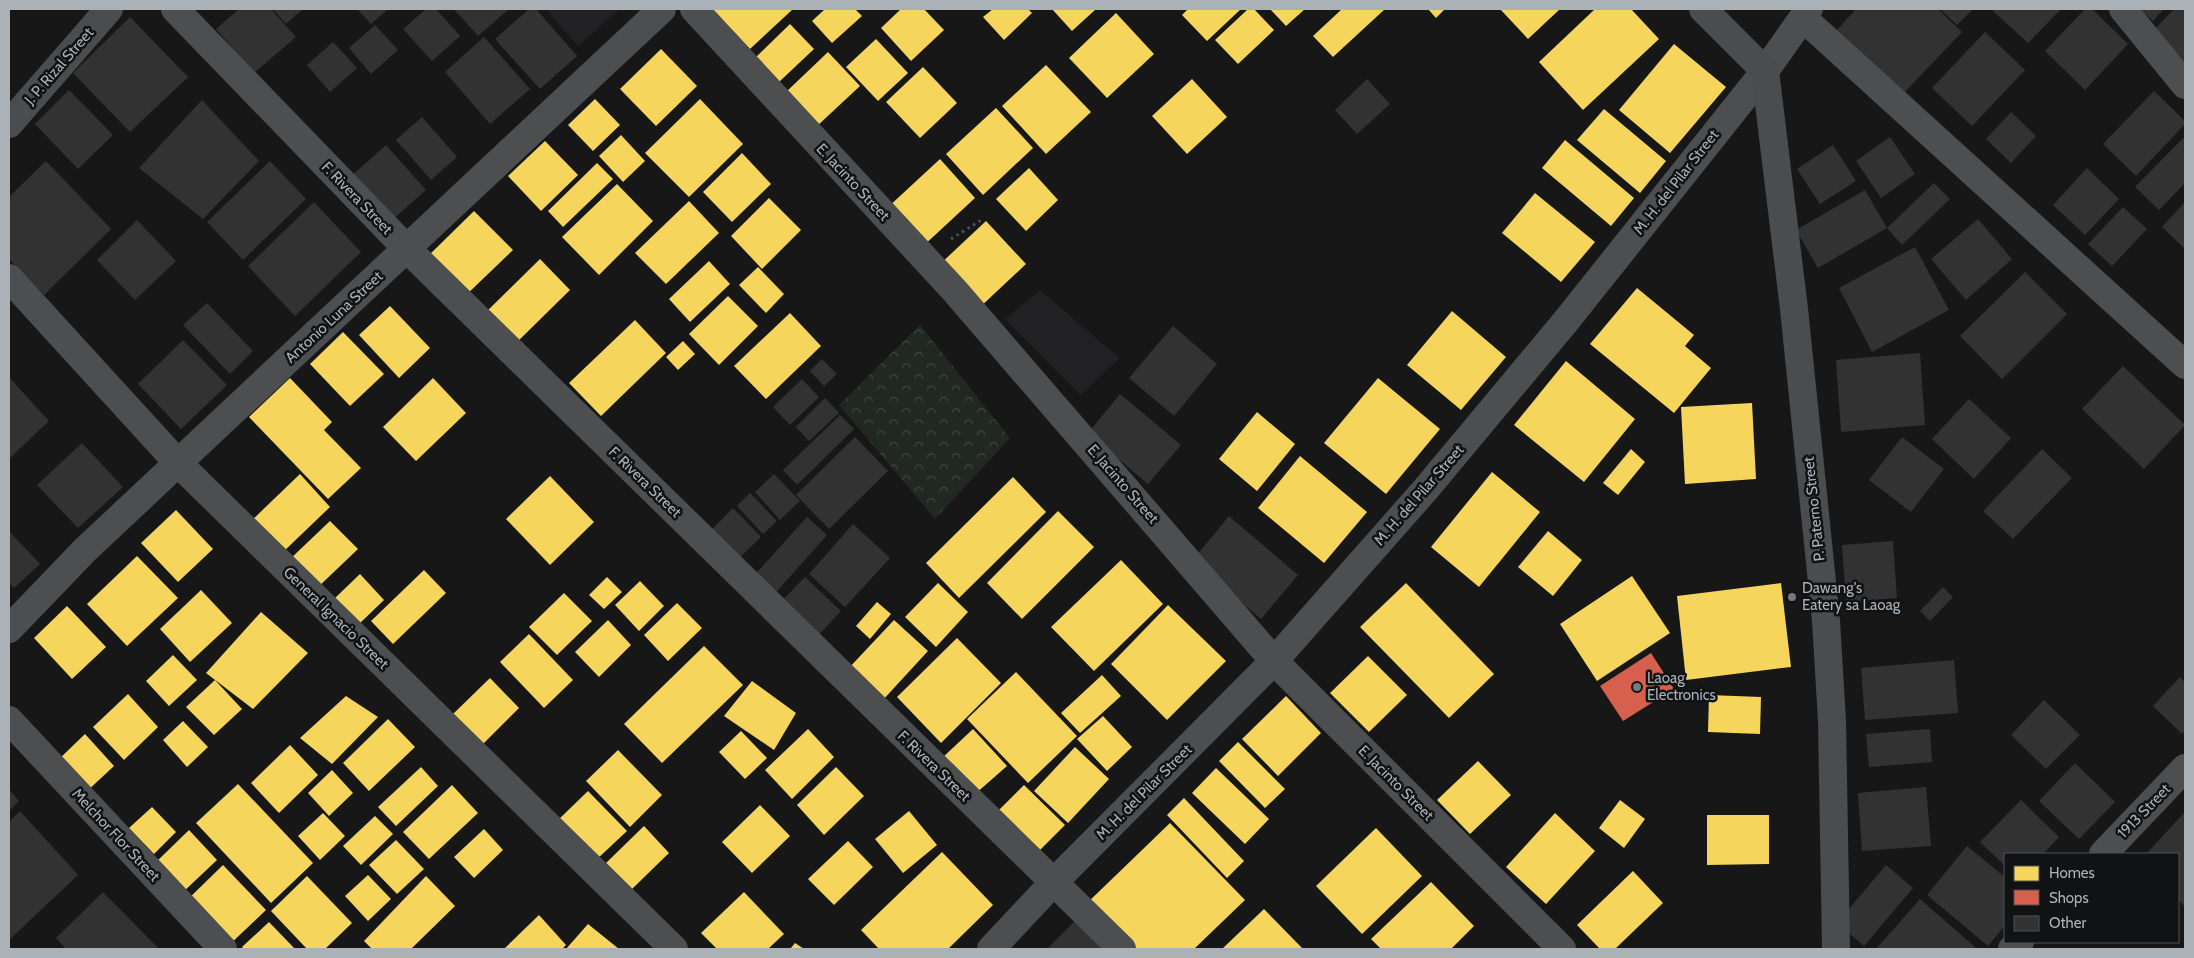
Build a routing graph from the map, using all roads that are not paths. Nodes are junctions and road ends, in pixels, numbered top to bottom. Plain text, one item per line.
1 (109, 9) edge
2 (174, 9) edge
3 (662, 9) edge
4 (694, 9) edge
5 (1703, 9) edge
6 (2123, 9) edge
7 (1806, 13) edge
8 (1765, 70) junction
9 (2185, 85) edge
10 (9, 124) edge
11 (407, 248) junction
12 (9, 278) edge
13 (2185, 365) edge
14 (178, 463) junction
15 (9, 629) edge
16 (1274, 661) junction
17 (9, 720) edge
18 (2185, 768) edge
19 (2104, 853) edge
20 (1053, 883) junction
21 (223, 949) edge
22 (674, 949) edge
23 (992, 949) edge
24 (1122, 949) edge
25 (1562, 949) edge
26 (1836, 949) edge

1 - 10 main road, J. P. Rizal Street
2 - 11 street, F. Rivera Street
3 - 11 street, Antonio Luna Street
4 - 16 street, E. Jacinto Street
5 - 8 main road
6 - 9 street
7 - 8 street, M. H. del Pilar Street
7 - 13 street
8 - 16 street, M. H. del Pilar Street
8 - 26 main road, P. Paterno Street
11 - 14 street, Antonio Luna Street
11 - 20 street, F. Rivera Street
12 - 14 street, General Ignacio Street
14 - 15 street, Antonio Luna Street
14 - 22 street, General Ignacio Street
16 - 20 street, M. H. del Pilar Street
16 - 25 street, E. Jacinto Street
17 - 21 street, Melchor Flor Street
18 - 19 street, 1913 Street
20 - 23 street, M. H. del Pilar Street
20 - 24 street, F. Rivera Street

